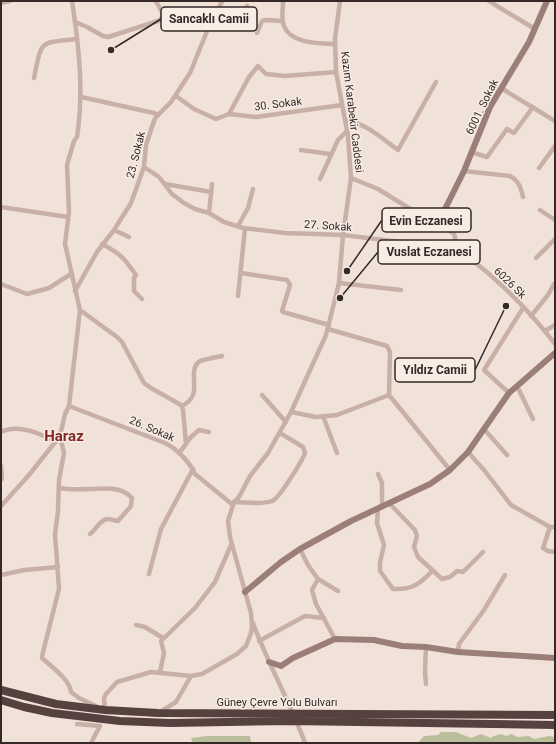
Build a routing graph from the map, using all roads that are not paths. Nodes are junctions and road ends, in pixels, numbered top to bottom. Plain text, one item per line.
1 (10, 1) edge
2 (72, 1) edge
3 (155, 1) edge
4 (222, 1) edge
5 (282, 1) edge
6 (340, 1) edge
7 (489, 1) edge
8 (547, 1) edge
9 (1, 3) edge
10 (247, 6) dead end
11 (164, 16) junction
12 (215, 17) junction
13 (283, 21) junction
14 (75, 22) junction
15 (210, 24) junction
16 (535, 29) junction
17 (256, 33) dead end
18 (77, 39) junction
19 (334, 44) junction
20 (336, 72) junction
21 (34, 78) dead end
22 (436, 82) dead end
23 (501, 88) junction
24 (176, 96) junction
25 (81, 97) junction
26 (342, 105) junction
27 (533, 108) junction
28 (229, 114) junction
29 (158, 115) junction
30 (345, 120) junction
31 (555, 121) edge
32 (347, 131) junction
33 (555, 146) edge
34 (301, 150) dead end
35 (471, 152) junction
36 (330, 154) junction
37 (144, 166) junction
38 (539, 168) dead end
39 (464, 171) junction
40 (351, 178) junction
41 (320, 179) dead end
42 (165, 184) junction
43 (212, 184) dead end
44 (253, 189) dead end
45 (211, 192) junction
46 (523, 197) dead end
47 (1, 207) edge
48 (540, 210) dead end
49 (209, 213) junction
50 (68, 217) junction
51 (555, 220) edge
52 (438, 223) junction
53 (238, 226) junction
54 (245, 228) junction
55 (114, 230) junction
56 (343, 235) junction
57 (129, 237) dead end
58 (555, 239) edge
59 (102, 244) junction
60 (458, 249) junction
61 (536, 258) dead end
62 (241, 273) junction
63 (71, 274) junction
64 (339, 283) junction
65 (1, 284) edge
66 (554, 284) edge
67 (401, 290) dead end
68 (75, 291) junction
69 (238, 296) dead end
70 (142, 298) dead end
71 (523, 308) junction
72 (80, 310) junction
73 (531, 316) junction
74 (555, 324) edge
75 (328, 327) junction
76 (546, 332) junction
77 (555, 344) edge
78 (555, 353) edge
79 (222, 356) dead end
80 (517, 386) junction
81 (509, 393) junction
82 (262, 395) dead end
83 (389, 395) junction
84 (69, 406) junction
85 (182, 406) junction
86 (291, 412) junction
87 (323, 416) junction
88 (533, 419) dead end
89 (286, 422) junction
90 (484, 429) junction
91 (1, 432) edge
92 (208, 432) dead end
93 (280, 433) junction
94 (60, 436) junction
95 (56, 442) junction
96 (186, 444) junction
97 (468, 452) junction
98 (179, 453) junction
99 (337, 453) dead end
100 (507, 455) dead end
101 (1, 466) edge
102 (193, 469) junction
103 (450, 470) junction
104 (378, 474) dead end
105 (1, 480) edge
106 (59, 488) junction
107 (1, 497) edge
108 (6, 501) junction
109 (234, 504) junction
110 (389, 504) junction
111 (1, 506) edge
112 (380, 508) junction
113 (552, 527) edge
114 (90, 534) dead end
115 (232, 545) junction
116 (300, 549) junction
117 (483, 552) dead end
118 (555, 552) edge
119 (58, 567) junction
120 (432, 571) junction
121 (149, 574) dead end
122 (1, 575) edge
123 (505, 575) dead end
124 (318, 579) junction
125 (338, 591) dead end
126 (245, 592) junction
127 (324, 618) junction
128 (252, 620) junction
129 (136, 625) dead end
130 (163, 638) junction
131 (335, 639) junction
132 (259, 641) junction
133 (426, 647) junction
134 (458, 652) junction
135 (555, 658) edge
136 (269, 662) junction
137 (160, 672) junction
138 (191, 676) junction
139 (426, 684) dead end
140 (1, 690) edge
141 (1, 700) edge
142 (105, 710) junction
143 (158, 713) junction
144 (293, 713) junction
145 (555, 714) edge
146 (297, 721) junction
147 (77, 724) dead end
148 (555, 725) edge
149 (91, 743) edge
150 (305, 743) edge

1 - 9 street
2 - 14 street
3 - 11 street
4 - 12 street, 23. Sokak
5 - 13 street
6 - 19 street, Kazım Karabekir Caddesi
7 - 16 street
8 - 16 street, 6001. Sokak
10 - 12 street
11 - 14 street
11 - 15 street
12 - 15 street, 23. Sokak
13 - 17 street
13 - 19 street
14 - 18 street
15 - 24 street, 23. Sokak
16 - 23 street, 6001. Sokak
18 - 21 street
18 - 25 street
19 - 20 street, Kazım Karabekir Caddesi
20 - 26 street, Kazım Karabekir Caddesi
20 - 28 street
22 - 30 street
23 - 27 street
23 - 35 street, 6001. Sokak
24 - 28 street, 30. Sokak
24 - 29 street, 23. Sokak
25 - 29 street
25 - 50 street
26 - 28 street, 30. Sokak
26 - 30 street, Kazım Karabekir Caddesi
27 - 31 street
27 - 35 street
29 - 37 street, 23. Sokak
30 - 32 street, Kazım Karabekir Caddesi
32 - 36 street
32 - 40 street, Kazım Karabekir Caddesi
33 - 38 street
34 - 36 street
35 - 39 street, 6001. Sokak
36 - 41 street
37 - 42 street, 27. Sokak
37 - 55 street, 23. Sokak
39 - 46 street
39 - 52 street, 6001. Sokak
40 - 52 street, 6026 Sk
40 - 56 street, Kazım Karabekir Caddesi
42 - 45 street
42 - 49 street, 27. Sokak
43 - 45 street
44 - 53 street
45 - 49 street
47 - 50 street
48 - 51 street
49 - 53 street, 27. Sokak
50 - 63 street
52 - 60 street, 6026 Sk
53 - 54 street, 27. Sokak
54 - 56 street, 27. Sokak
54 - 62 street
55 - 57 street
55 - 59 street, 23. Sokak
56 - 60 street, 27. Sokak
56 - 64 street, Kazım Karabekir Caddesi
58 - 61 street
59 - 68 street, 23. Sokak
59 - 70 street
60 - 71 street, 6026 Sk
62 - 69 street
62 - 75 street
63 - 65 street
63 - 68 street
64 - 67 street
64 - 75 street, Kazım Karabekir Caddesi
66 - 73 street
68 - 72 street
71 - 73 street, 6026 Sk
71 - 81 street
72 - 84 street
72 - 85 street
73 - 76 street, 6026 Sk
74 - 76 street
75 - 83 street
75 - 86 street, Kazım Karabekir Caddesi
76 - 77 street, 6026 Sk
78 - 80 street
79 - 85 street
80 - 81 street
80 - 88 street
81 - 90 street
82 - 89 street
83 - 87 street
83 - 103 street
84 - 94 street
84 - 98 street, 26. Sokak
85 - 96 street
86 - 87 street
86 - 89 street, Kazım Karabekir Caddesi
87 - 99 street
89 - 93 street, Kazım Karabekir Caddesi
90 - 97 street
90 - 100 street
91 - 95 street
92 - 96 street
93 - 109 street, Kazım Karabekir Caddesi
93 - 109 street
94 - 95 street
94 - 106 street
95 - 108 street
96 - 98 street
97 - 103 street
97 - 113 street
98 - 102 street, 26. Sokak
101 - 105 street
102 - 109 street, 26. Sokak
102 - 121 street
103 - 110 street
104 - 112 street
106 - 114 street
106 - 119 street
107 - 108 street
108 - 111 street
109 - 115 street, Kazım Karabekir Caddesi
110 - 112 street
110 - 120 street
112 - 116 street
112 - 120 street
113 - 118 street
115 - 126 street, Kazım Karabekir Caddesi
115 - 130 street
116 - 124 street
116 - 126 street
117 - 120 street
119 - 122 street
119 - 142 street
123 - 134 street
124 - 125 street
124 - 127 street
126 - 128 street, Kazım Karabekir Caddesi
127 - 131 street
127 - 132 street
128 - 132 street
128 - 138 street, Kazım Karabekir Caddesi
129 - 130 street
130 - 137 street
131 - 133 street
131 - 136 street
132 - 136 street
133 - 134 street
133 - 139 street
134 - 135 street
136 - 144 street
137 - 138 street, Kazım Karabekir Caddesi
137 - 142 street, Kazım Karabekir Caddesi
138 - 143 street
140 - 142 highway, Güney Çevre Yolu Bulvarı
141 - 146 highway, Güney Çevre Yolu Bulvarı
142 - 143 highway, Güney Çevre Yolu Bulvarı
143 - 144 highway, Güney Çevre Yolu Bulvarı
144 - 145 highway, Güney Çevre Yolu Bulvarı
144 - 146 street
146 - 148 highway, Güney Çevre Yolu Bulvarı
146 - 150 street
147 - 149 street

